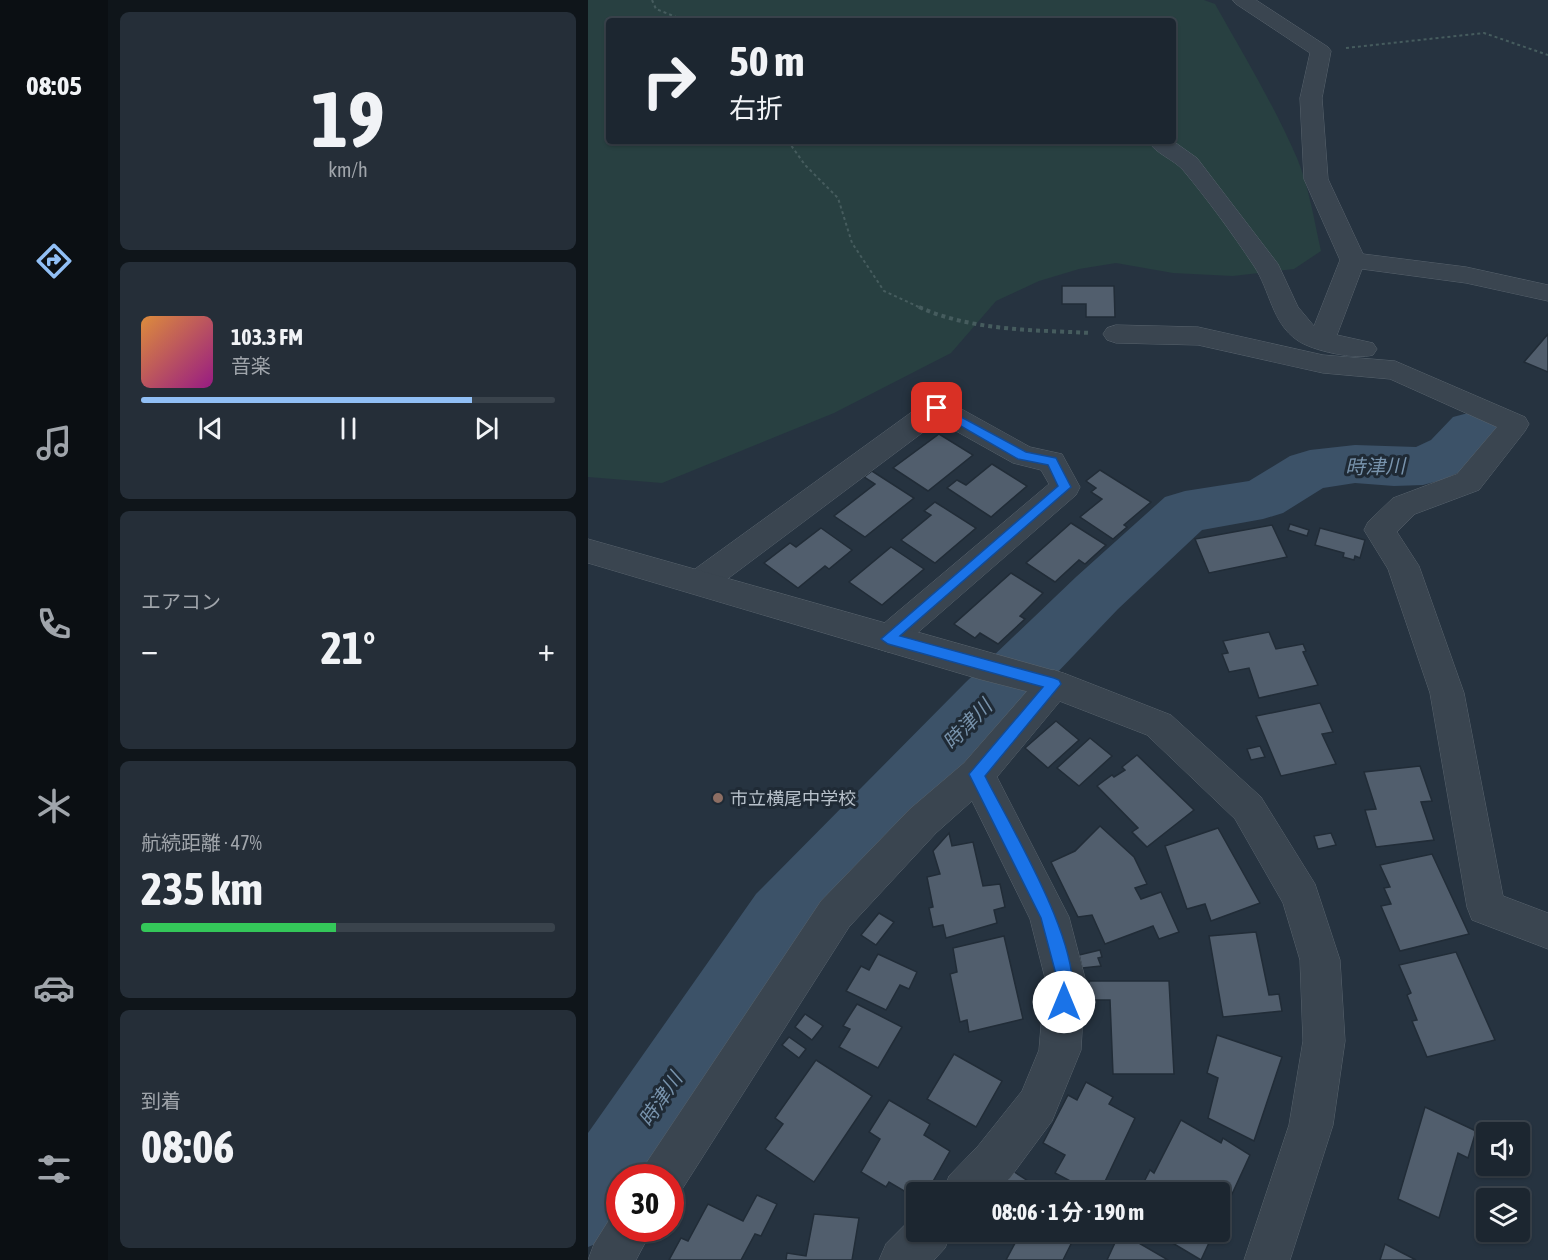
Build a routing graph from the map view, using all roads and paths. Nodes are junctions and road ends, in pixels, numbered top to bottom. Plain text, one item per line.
1 (652, 0) edge
2 (1243, 0) edge
3 (678, 18) edge
4 (1321, 51) junction
5 (1548, 55) edge
6 (790, 144) edge
7 (1163, 144) edge
8 (1353, 260) junction
9 (1548, 293) edge
10 (1116, 334) joint
11 (1321, 341) junction
12 (1515, 424) junction
13 (588, 551) edge
14 (699, 584) junction
15 (888, 639) junction
16 (1053, 683) junction
17 (977, 774) junction
18 (1548, 931) edge
19 (672, 1164) edge
20 (975, 1182) edge
21 (621, 1242) edge
22 (919, 1242) edge
23 (610, 1260) edge
24 (902, 1260) edge
25 (1267, 1260) edge

1 - 3 path
2 - 4 street
4 - 5 path
4 - 8 street
6 - 10 path
7 - 11 street
8 - 9 street
8 - 11 street
10 - 12 street
11 - 12 street
12 - 18 street
13 - 14 street
14 - 15 street
14 - 15 street
15 - 16 street
16 - 17 street
16 - 25 street
17 - 19 street
17 - 20 street
21 - 23 street
22 - 24 street

